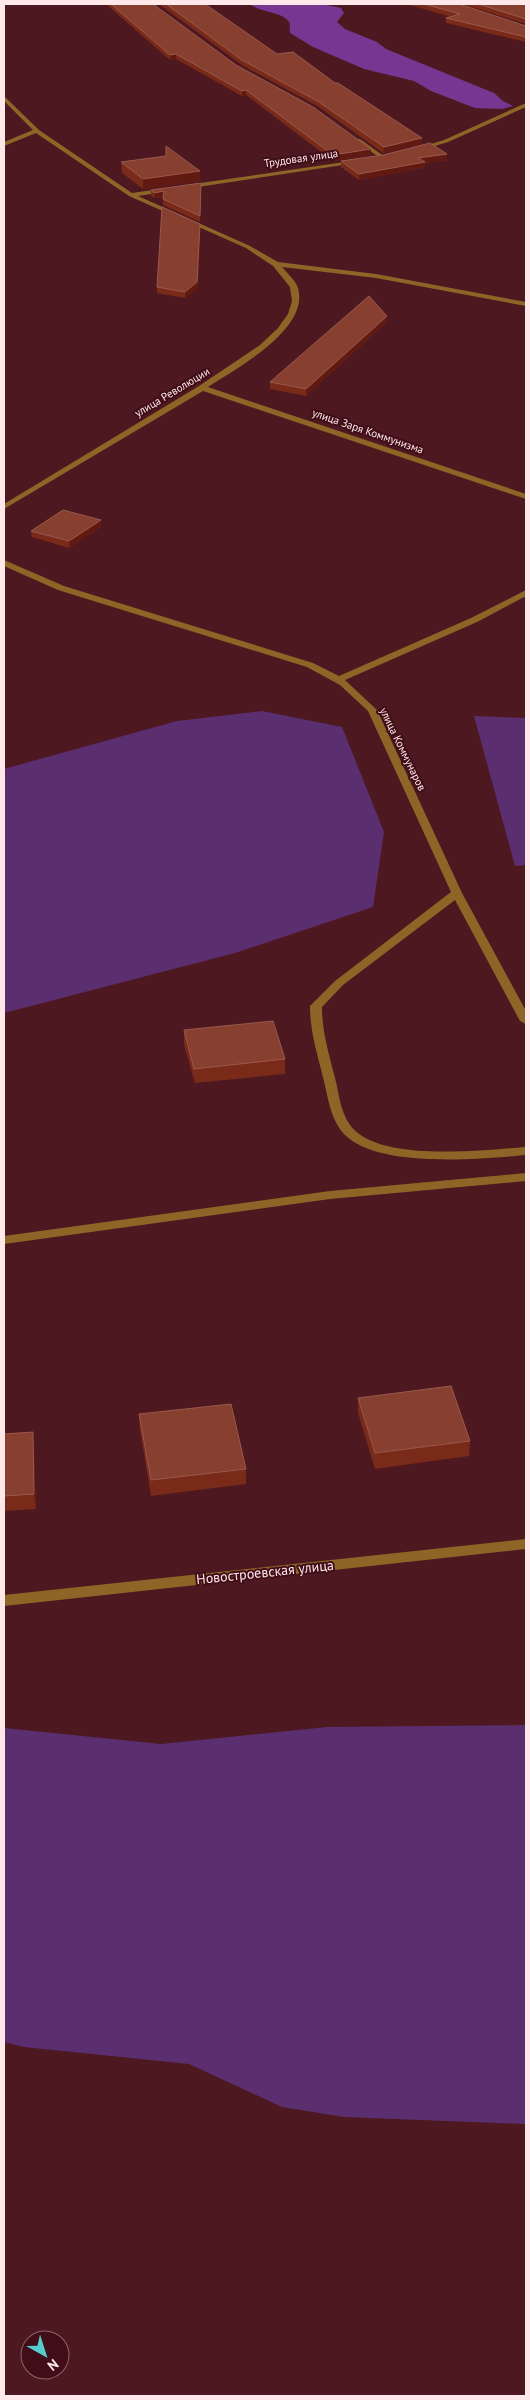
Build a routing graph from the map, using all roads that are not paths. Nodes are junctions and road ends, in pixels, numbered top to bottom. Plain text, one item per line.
1 (4, 98) edge
2 (526, 105) edge
3 (37, 131) junction
4 (352, 136) edge
5 (4, 144) edge
6 (410, 151) edge
7 (391, 155) edge
8 (382, 157) junction
9 (372, 158) edge
10 (363, 160) edge
11 (131, 195) junction
12 (276, 264) junction
13 (526, 304) edge
14 (202, 388) junction
15 (526, 497) edge
16 (4, 506) edge
17 (4, 563) edge
18 (526, 593) edge
19 (339, 678) junction
20 (457, 893) junction
21 (526, 1021) edge
22 (526, 1151) edge
23 (526, 1177) edge
24 (4, 1240) edge
25 (526, 1544) edge
26 (4, 1601) edge

1 - 3 street, улица Революции
2 - 6 street
3 - 5 street
3 - 11 street, улица Революции
4 - 8 street
7 - 8 street
8 - 9 street
10 - 11 street, Трудовая улица
11 - 12 street, улица Революции
12 - 13 street, улица Революции
12 - 14 street, улица Революции
14 - 15 street, улица Заря Коммунизма
14 - 16 street, улица Революции
17 - 19 street, улица Коммунаров
18 - 19 street
19 - 20 street, улица Коммунаров
20 - 21 street, улица Коммунаров
20 - 22 street
23 - 24 street
25 - 26 street, Новостроевская улица

